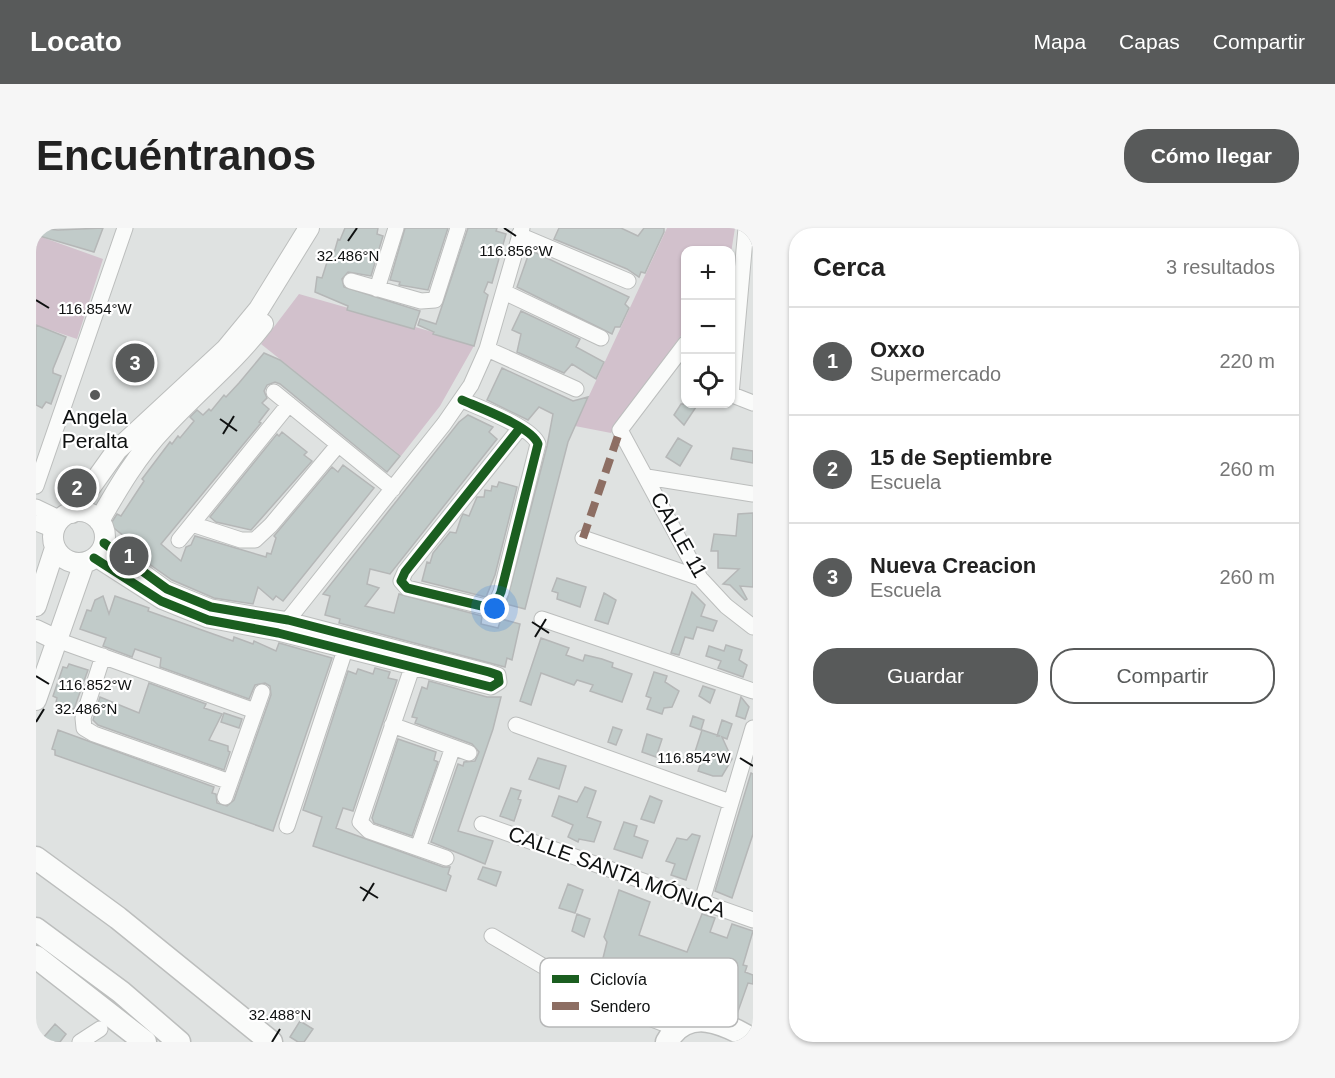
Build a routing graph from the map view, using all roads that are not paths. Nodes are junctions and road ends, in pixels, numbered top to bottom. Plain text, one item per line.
1 (126, 228) edge
2 (309, 228) edge
3 (323, 228) edge
4 (396, 228) edge
5 (458, 228) edge
6 (746, 228) edge
7 (520, 232) edge
8 (743, 255) junction
9 (735, 267) edge
10 (351, 281) dead end
11 (628, 281) dead end
12 (377, 289) junction
13 (504, 292) junction
14 (601, 338) dead end
15 (487, 349) junction
16 (734, 354) edge
17 (681, 360) edge
18 (576, 389) dead end
19 (274, 392) dead end
20 (735, 396) edge
21 (462, 399) junction
22 (753, 403) edge
23 (289, 404) junction
24 (520, 428) junction
25 (338, 445) junction
26 (647, 477) junction
27 (36, 486) edge
28 (393, 489) junction
29 (753, 494) edge
30 (36, 507) edge
31 (99, 522) junction
32 (192, 524) junction
33 (56, 526) edge
34 (583, 538) dead end
35 (179, 540) dead end
36 (94, 555) junction
37 (700, 578) junction
38 (36, 606) edge
39 (542, 619) dead end
40 (288, 620) junction
41 (753, 627) edge
42 (36, 630) edge
43 (278, 633) junction
44 (57, 640) junction
45 (348, 643) junction
46 (103, 656) junction
47 (38, 690) edge
48 (753, 691) edge
49 (262, 692) dead end
50 (255, 711) junction
51 (392, 725) junction
52 (516, 725) dead end
53 (753, 728) edge
54 (453, 747) junction
55 (469, 753) dead end
56 (230, 782) junction
57 (225, 797) dead end
58 (730, 802) junction
59 (482, 824) dead end
60 (287, 826) dead end
61 (418, 848) junction
62 (36, 858) edge
63 (446, 858) dead end
64 (36, 877) edge
65 (702, 901) junction
66 (753, 920) edge
67 (36, 930) edge
68 (492, 936) dead end
69 (36, 957) edge
70 (540, 964) edge
71 (656, 1027) edge
72 (685, 1027) edge
73 (728, 1027) edge
74 (99, 1029) dead end
75 (672, 1035) edge
76 (753, 1040) edge
77 (80, 1042) edge
78 (145, 1042) edge
79 (179, 1042) edge
80 (251, 1042) edge
81 (271, 1042) edge

1 - 27 street
2 - 33 main road
3 - 31 main road
4 - 12 street
5 - 12 street
6 - 8 street
7 - 11 street
7 - 13 street
8 - 9 street
8 - 16 street
10 - 12 street
13 - 14 street
13 - 15 street
15 - 18 street
15 - 21 street
17 - 26 street, CALLE 11
19 - 23 street
20 - 22 street
21 - 24 street
21 - 28 street
23 - 25 street
23 - 32 street
24 - 24 street
25 - 28 street
25 - 32 street
26 - 29 street
26 - 37 street, CALLE 11
28 - 40 street
30 - 33 street
31 - 33 main road
31 - 36 main road
32 - 35 street
33 - 36 main road
33 - 38 main road
34 - 37 street
36 - 40 street
36 - 43 street
36 - 44 main road
37 - 41 street, CALLE 11
39 - 48 street
40 - 43 street
40 - 45 street
42 - 44 main road
43 - 45 street
44 - 46 street
44 - 47 main road
45 - 51 street
45 - 60 street
46 - 50 street
46 - 56 street
49 - 50 street
50 - 56 street
51 - 54 street
51 - 61 street
52 - 58 street
53 - 58 street
54 - 55 street
54 - 61 street
56 - 57 street
58 - 65 street
59 - 65 street, CALLE SANTA MÓNICA
61 - 63 street
62 - 81 highway
64 - 80 highway
65 - 66 street, CALLE SANTA MÓNICA
67 - 79 highway
68 - 70 street
69 - 78 highway
71 - 75 street
72 - 75 highway
73 - 76 highway
74 - 77 street

